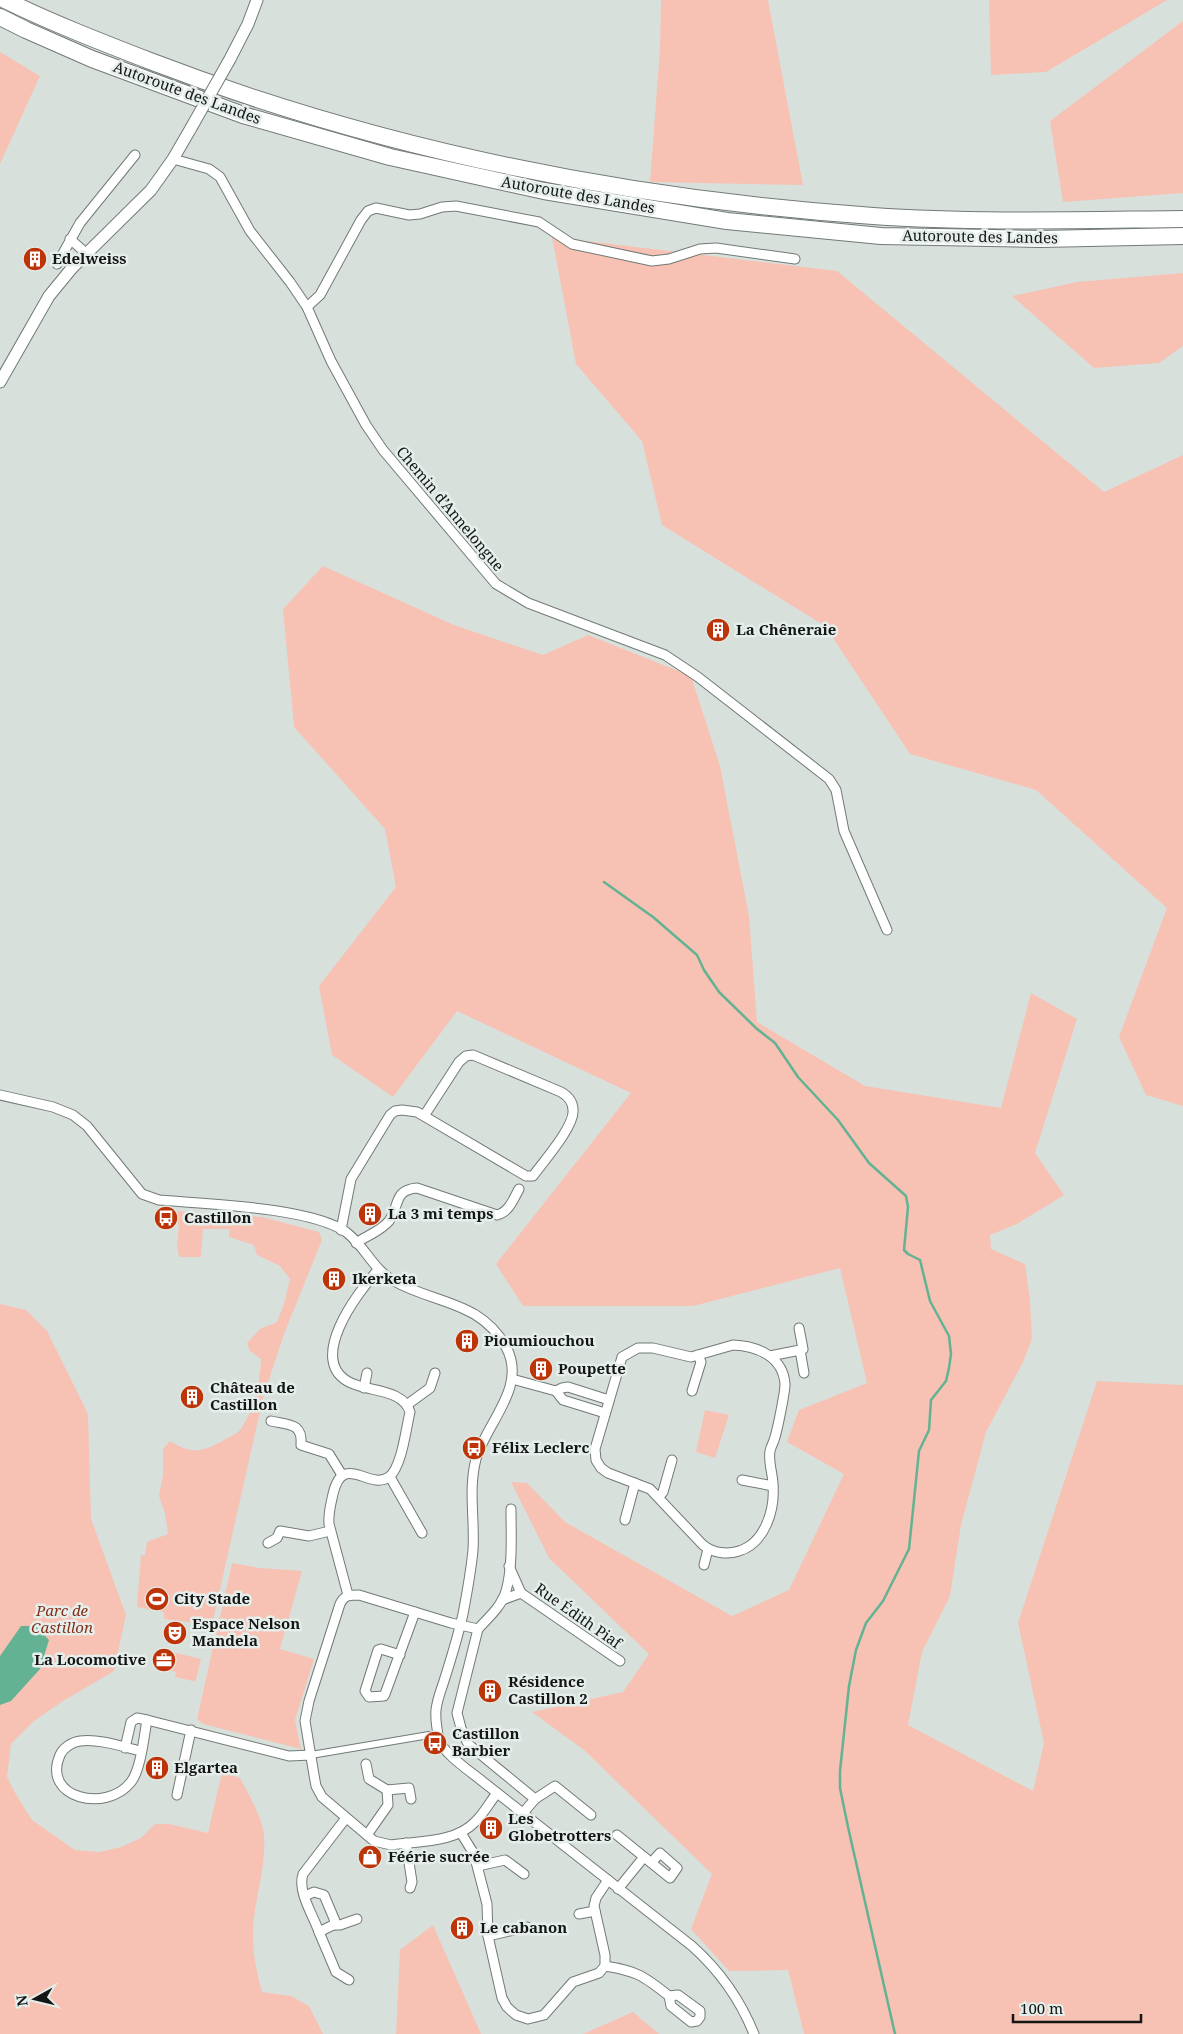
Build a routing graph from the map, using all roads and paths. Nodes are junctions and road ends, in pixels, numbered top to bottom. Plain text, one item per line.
1 (4, 0) edge
2 (257, 0) edge
3 (0, 17) edge
4 (134, 155) dead end
5 (173, 159) junction
6 (1183, 219) edge
7 (1183, 236) edge
8 (70, 240) junction
9 (87, 254) junction
10 (795, 259) dead end
11 (57, 264) dead end
12 (307, 307) junction
13 (0, 382) edge
14 (887, 930) dead end
15 (0, 1095) edge
16 (424, 1116) junction
17 (519, 1189) dead end
18 (341, 1230) junction
19 (356, 1243) junction
20 (378, 1270) junction
21 (799, 1328) dead end
22 (800, 1350) junction
23 (698, 1355) junction
24 (770, 1356) junction
25 (367, 1373) dead end
26 (435, 1373) dead end
27 (804, 1373) dead end
28 (512, 1379) junction
29 (364, 1388) junction
30 (556, 1391) junction
31 (692, 1391) dead end
32 (582, 1392) junction
33 (609, 1400) junction
34 (579, 1403) junction
35 (408, 1404) junction
36 (605, 1413) junction
37 (271, 1420) dead end
38 (672, 1460) dead end
39 (342, 1475) junction
40 (390, 1476) junction
41 (742, 1480) dead end
42 (635, 1483) junction
43 (773, 1486) junction
44 (658, 1497) junction
45 (510, 1508) dead end
46 (625, 1520) dead end
47 (330, 1531) junction
48 (422, 1533) dead end
49 (268, 1543) dead end
50 (708, 1549) junction
51 (509, 1565) junction
52 (704, 1565) dead end
53 (521, 1593) junction
54 (348, 1595) junction
55 (502, 1600) junction
56 (415, 1612) junction
57 (460, 1625) junction
58 (478, 1629) junction
59 (400, 1655) junction
60 (620, 1661) dead end
61 (148, 1720) junction
62 (191, 1730) junction
63 (429, 1735) dead end
64 (125, 1748) junction
65 (140, 1751) junction
66 (311, 1755) junction
67 (366, 1764) dead end
68 (387, 1790) junction
69 (497, 1793) junction
70 (177, 1795) dead end
71 (411, 1799) dead end
72 (534, 1799) junction
73 (523, 1814) junction
74 (591, 1815) dead end
75 (346, 1818) junction
76 (461, 1833) junction
77 (367, 1835) junction
78 (617, 1836) dead end
79 (406, 1843) junction
80 (644, 1857) junction
81 (652, 1863) dead end
82 (478, 1866) junction
83 (524, 1874) dead end
84 (608, 1880) junction
85 (410, 1888) dead end
86 (618, 1889) junction
87 (305, 1896) junction
88 (595, 1911) junction
89 (579, 1914) dead end
90 (357, 1919) dead end
91 (333, 1925) junction
92 (527, 1927) dead end
93 (319, 1932) junction
94 (488, 1936) junction
95 (605, 1966) junction
96 (350, 1980) dead end
97 (669, 1996) dead end
98 (754, 2034) edge

1 - 6 highway, Autoroute des Landes
2 - 5 street, bridge
3 - 7 highway, Autoroute des Landes
4 - 8 street
5 - 9 street
5 - 12 street, Chemin d’Annelongue
8 - 9 street
8 - 11 street
9 - 13 street
10 - 12 street
12 - 14 street, Chemin d’Annelongue
15 - 18 street
16 - 16 street
16 - 18 street
17 - 19 street
18 - 19 street
19 - 20 street
20 - 28 street
20 - 29 street
21 - 22 street
22 - 24 street
22 - 27 street
23 - 24 street
23 - 31 street
23 - 33 street
24 - 43 street
25 - 29 street
26 - 35 street
28 - 30 street
28 - 57 street
29 - 35 street
30 - 32 street
30 - 34 street
32 - 33 street
32 - 34 street
33 - 36 street
34 - 36 street
35 - 40 street
36 - 42 street
37 - 39 street
38 - 44 street
39 - 40 street
39 - 47 street
40 - 48 street
41 - 43 street
42 - 44 street
42 - 46 street
43 - 50 street
44 - 50 street
45 - 51 street
47 - 49 street
47 - 54 street
50 - 52 street
51 - 53 street, Rue Édith Piaf
51 - 55 street
53 - 55 street, Rue Édith Piaf
53 - 60 street, Rue Édith Piaf
54 - 56 street
54 - 66 street
55 - 58 street
56 - 57 street
56 - 59 street
57 - 58 street
57 - 69 street
58 - 72 street
59 - 59 street
61 - 62 street
61 - 64 street
61 - 65 street
62 - 66 street
62 - 70 street
63 - 66 street
64 - 65 street
64 - 65 street
66 - 75 street
67 - 68 street
68 - 71 street
68 - 77 street
69 - 73 street
69 - 76 street
72 - 73 street
72 - 74 street
73 - 84 street
75 - 77 street
75 - 87 street
76 - 79 street
76 - 82 street
77 - 79 street
78 - 80 street
79 - 85 street
80 - 81 street
80 - 86 street
82 - 83 street
82 - 94 street
84 - 86 street
84 - 88 street
86 - 98 street
87 - 91 street
87 - 93 street
88 - 89 street
88 - 95 street
90 - 91 street
91 - 93 street
92 - 94 street
93 - 96 street
94 - 95 street
95 - 97 street

